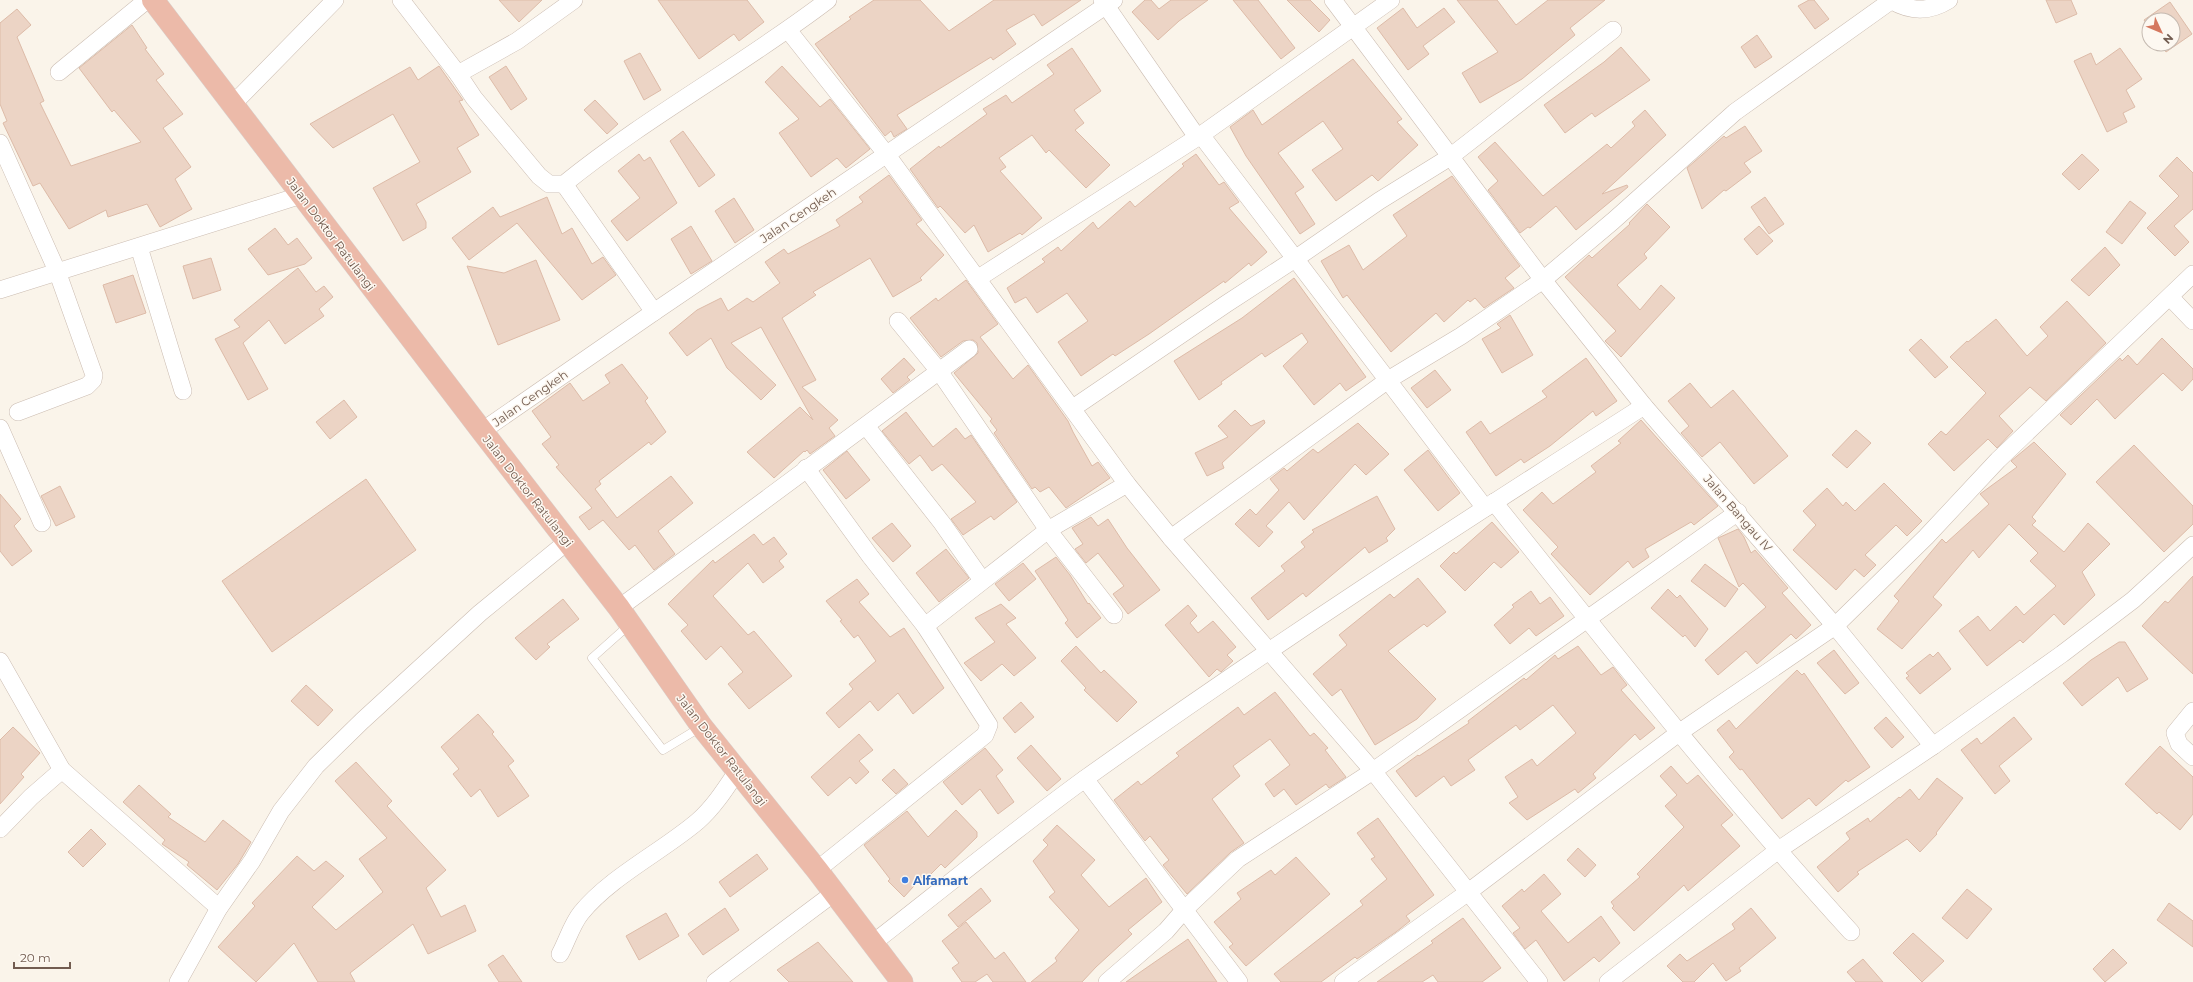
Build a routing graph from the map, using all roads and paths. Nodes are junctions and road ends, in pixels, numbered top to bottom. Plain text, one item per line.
1 (147, 0) edge
2 (153, 0) edge
3 (335, 0) edge
4 (401, 0) edge
5 (574, 0) edge
6 (828, 0) edge
7 (1333, 0) edge
8 (1391, 0) edge
9 (1892, 0) edge
10 (1949, 0) edge
11 (1107, 2) edge
12 (1352, 26) junction
13 (788, 30) junction
14 (1613, 30) dead end
15 (59, 72) dead end
16 (458, 74) junction
17 (233, 104) junction
18 (1199, 136) junction
19 (0, 143) edge
20 (887, 155) junction
21 (1450, 157) junction
22 (564, 184) junction
23 (302, 195) junction
24 (139, 246) junction
25 (1295, 259) junction
26 (57, 271) junction
27 (2193, 274) edge
28 (978, 279) junction
29 (1543, 280) junction
30 (0, 290) edge
31 (2170, 297) junction
32 (654, 312) junction
33 (898, 321) dead end
34 (2193, 321) edge
35 (969, 349) dead end
36 (939, 371) junction
37 (1388, 380) junction
38 (183, 391) dead end
39 (1644, 406) junction
40 (1073, 408) junction
41 (18, 412) dead end
42 (866, 426) junction
43 (0, 428) edge
44 (482, 432) junction
45 (806, 468) junction
46 (1127, 484) junction
47 (1490, 505) junction
48 (1738, 512) junction
49 (42, 523) dead end
50 (1048, 530) junction
51 (1171, 538) junction
52 (568, 541) junction
53 (2193, 545) edge
54 (982, 580) junction
55 (1114, 615) dead end
56 (624, 616) junction
57 (1587, 619) junction
58 (925, 626) junction
59 (1835, 626) junction
60 (1271, 651) junction
61 (0, 661) edge
62 (2193, 712) edge
63 (702, 727) junction
64 (1680, 732) junction
65 (1933, 746) junction
66 (2193, 757) edge
67 (62, 770) junction
68 (738, 770) junction
69 (1373, 771) junction
70 (1085, 779) junction
71 (0, 829) edge
72 (1777, 851) junction
73 (817, 870) junction
74 (834, 893) junction
75 (1467, 893) junction
76 (219, 908) junction
77 (1185, 909) junction
78 (1851, 932) dead end
79 (872, 943) junction
80 (560, 954) dead end
81 (178, 982) edge
82 (716, 982) edge
83 (902, 982) edge
84 (1106, 982) edge
85 (1239, 982) edge
86 (1343, 982) edge
87 (1539, 982) edge
88 (1608, 982) edge

1 - 15 street
2 - 17 highway, Jalan Doktor Ratulangi
3 - 17 street
4 - 16 street
5 - 16 street
6 - 13 street
7 - 12 street, Jalan Bangau IV
8 - 12 street
9 - 10 street
9 - 29 street
11 - 18 street
11 - 20 street, Jalan Cengkeh
12 - 18 street
12 - 21 street, Jalan Bangau IV
13 - 20 street
13 - 22 street
14 - 21 street
16 - 22 street
17 - 23 highway, Jalan Doktor Ratulangi
18 - 25 street
18 - 28 street
19 - 26 street
20 - 28 street
20 - 32 street, Jalan Cengkeh
21 - 25 street
21 - 29 street, Jalan Bangau IV
22 - 32 street
23 - 24 street
23 - 44 highway, Jalan Doktor Ratulangi
24 - 26 street
24 - 38 street
25 - 37 street
25 - 40 street
26 - 30 street
26 - 41 street
27 - 31 street
28 - 40 street
29 - 37 street
29 - 39 street, Jalan Bangau IV
31 - 34 street
31 - 59 street
32 - 44 street, Jalan Cengkeh
33 - 36 street
35 - 36 street
36 - 42 street
36 - 50 street
37 - 47 street
37 - 51 street
39 - 47 street
39 - 48 street, Jalan Bangau IV
40 - 46 street
42 - 45 street
42 - 54 street
43 - 49 street
44 - 52 highway, Jalan Doktor Ratulangi
45 - 56 street
45 - 58 street
46 - 50 street
46 - 51 street
47 - 57 street
47 - 60 street
48 - 57 street
48 - 59 street, Jalan Bangau IV
50 - 54 street
50 - 55 street
51 - 60 street
52 - 56 highway, Jalan Doktor Ratulangi
52 - 76 street
53 - 65 street
54 - 58 street
56 - 63 highway, Jalan Doktor Ratulangi
56 - 63 lane
57 - 64 street
57 - 69 street
58 - 73 street
59 - 64 street
59 - 65 street, Jalan Bangau IV
60 - 69 street
60 - 70 street
61 - 67 street
62 - 66 street
63 - 68 highway, Jalan Doktor Ratulangi
64 - 72 street
64 - 75 street
65 - 72 street
67 - 71 street
67 - 76 street
68 - 73 highway, Jalan Doktor Ratulangi
68 - 80 street
69 - 75 street
69 - 77 street
70 - 77 street
70 - 79 street
72 - 78 street
72 - 88 street
73 - 74 highway, Jalan Doktor Ratulangi
74 - 79 highway, Jalan Doktor Ratulangi
74 - 82 street
75 - 86 street
75 - 87 street
76 - 81 street
77 - 84 street
77 - 85 street
79 - 83 highway, Jalan Doktor Ratulangi

